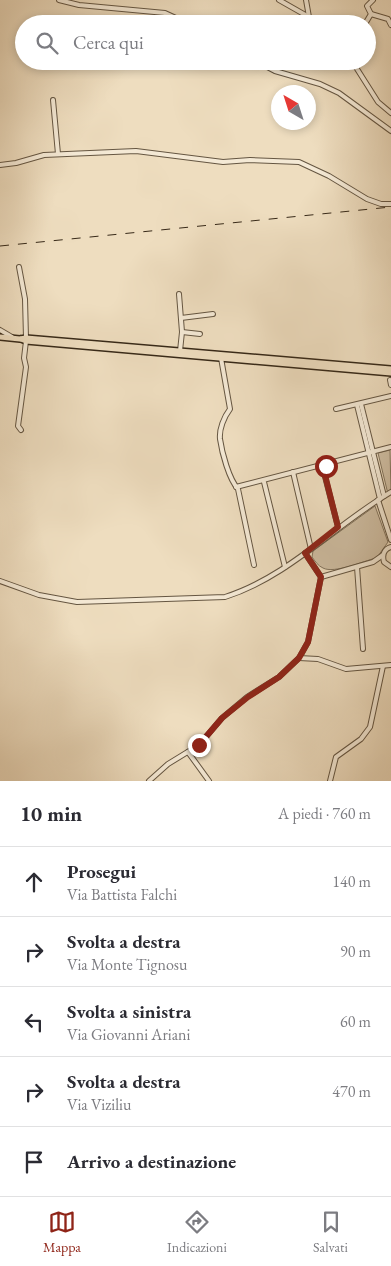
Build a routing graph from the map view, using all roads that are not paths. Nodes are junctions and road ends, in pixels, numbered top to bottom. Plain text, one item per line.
1 (59, 0) edge
2 (279, 0) edge
3 (306, 0) edge
4 (373, 0) edge
5 (371, 14) joint
6 (169, 15) edge
7 (305, 15) edge
8 (309, 15) edge
9 (374, 15) edge
10 (376, 15) edge
11 (391, 25) edge
12 (272, 70) edge
13 (358, 70) edge
14 (53, 100) dead end
15 (391, 114) edge
16 (391, 131) edge
17 (58, 154) junction
18 (0, 165) edge
19 (391, 204) edge
20 (19, 267) dead end
21 (179, 294) dead end
22 (213, 314) dead end
23 (182, 318) junction
24 (0, 330) edge
25 (182, 332) junction
26 (200, 334) dead end
27 (0, 337) edge
28 (14, 338) junction
29 (24, 339) junction
30 (180, 351) junction
31 (221, 358) junction
32 (391, 371) edge
33 (390, 380) dead end
34 (391, 385) edge
35 (391, 396) edge
36 (359, 404) junction
37 (336, 410) dead end
38 (21, 430) dead end
39 (391, 448) edge
40 (371, 454) junction
41 (322, 466) junction
42 (293, 473) junction
43 (264, 482) junction
44 (237, 488) junction
45 (391, 492) edge
46 (381, 498) junction
47 (338, 527) junction
48 (390, 539) edge
49 (390, 547) edge
50 (310, 549) junction
51 (305, 553) junction
52 (383, 556) junction
53 (373, 562) junction
54 (384, 562) junction
55 (254, 565) dead end
56 (285, 567) junction
57 (357, 567) junction
58 (391, 567) edge
59 (321, 577) junction
60 (0, 581) edge
61 (362, 649) dead end
62 (299, 658) junction
63 (382, 666) junction
64 (391, 666) edge
65 (188, 752) junction
66 (149, 781) edge
67 (209, 781) edge
68 (330, 781) edge

1 - 6 street
2 - 7 street
3 - 8 street
4 - 5 street
5 - 9 street
10 - 11 street
12 - 16 street
13 - 15 street
14 - 17 street
17 - 18 street
17 - 19 street
20 - 29 street
21 - 23 street
22 - 23 street
23 - 25 street
24 - 28 street
25 - 26 street
25 - 30 street
27 - 28 main road
28 - 29 main road
29 - 30 main road
29 - 31 main road
29 - 38 street
30 - 32 main road
31 - 32 main road
31 - 44 street
33 - 34 street
35 - 36 street
36 - 37 street
36 - 40 street
39 - 40 street
40 - 41 street
40 - 46 street
41 - 42 street
41 - 47 street
42 - 43 street
42 - 44 street
42 - 50 street
43 - 44 street
43 - 56 street
44 - 55 street
45 - 46 street
46 - 47 street
46 - 48 street
47 - 50 street
48 - 49 street
49 - 52 street
50 - 51 street
51 - 56 street
51 - 59 street
52 - 53 street
52 - 54 street
53 - 54 street
53 - 57 street
54 - 58 street
56 - 60 street
57 - 59 street
57 - 61 street
59 - 62 street
62 - 63 street
62 - 65 street
63 - 64 street
63 - 68 street
65 - 66 street
65 - 67 street

